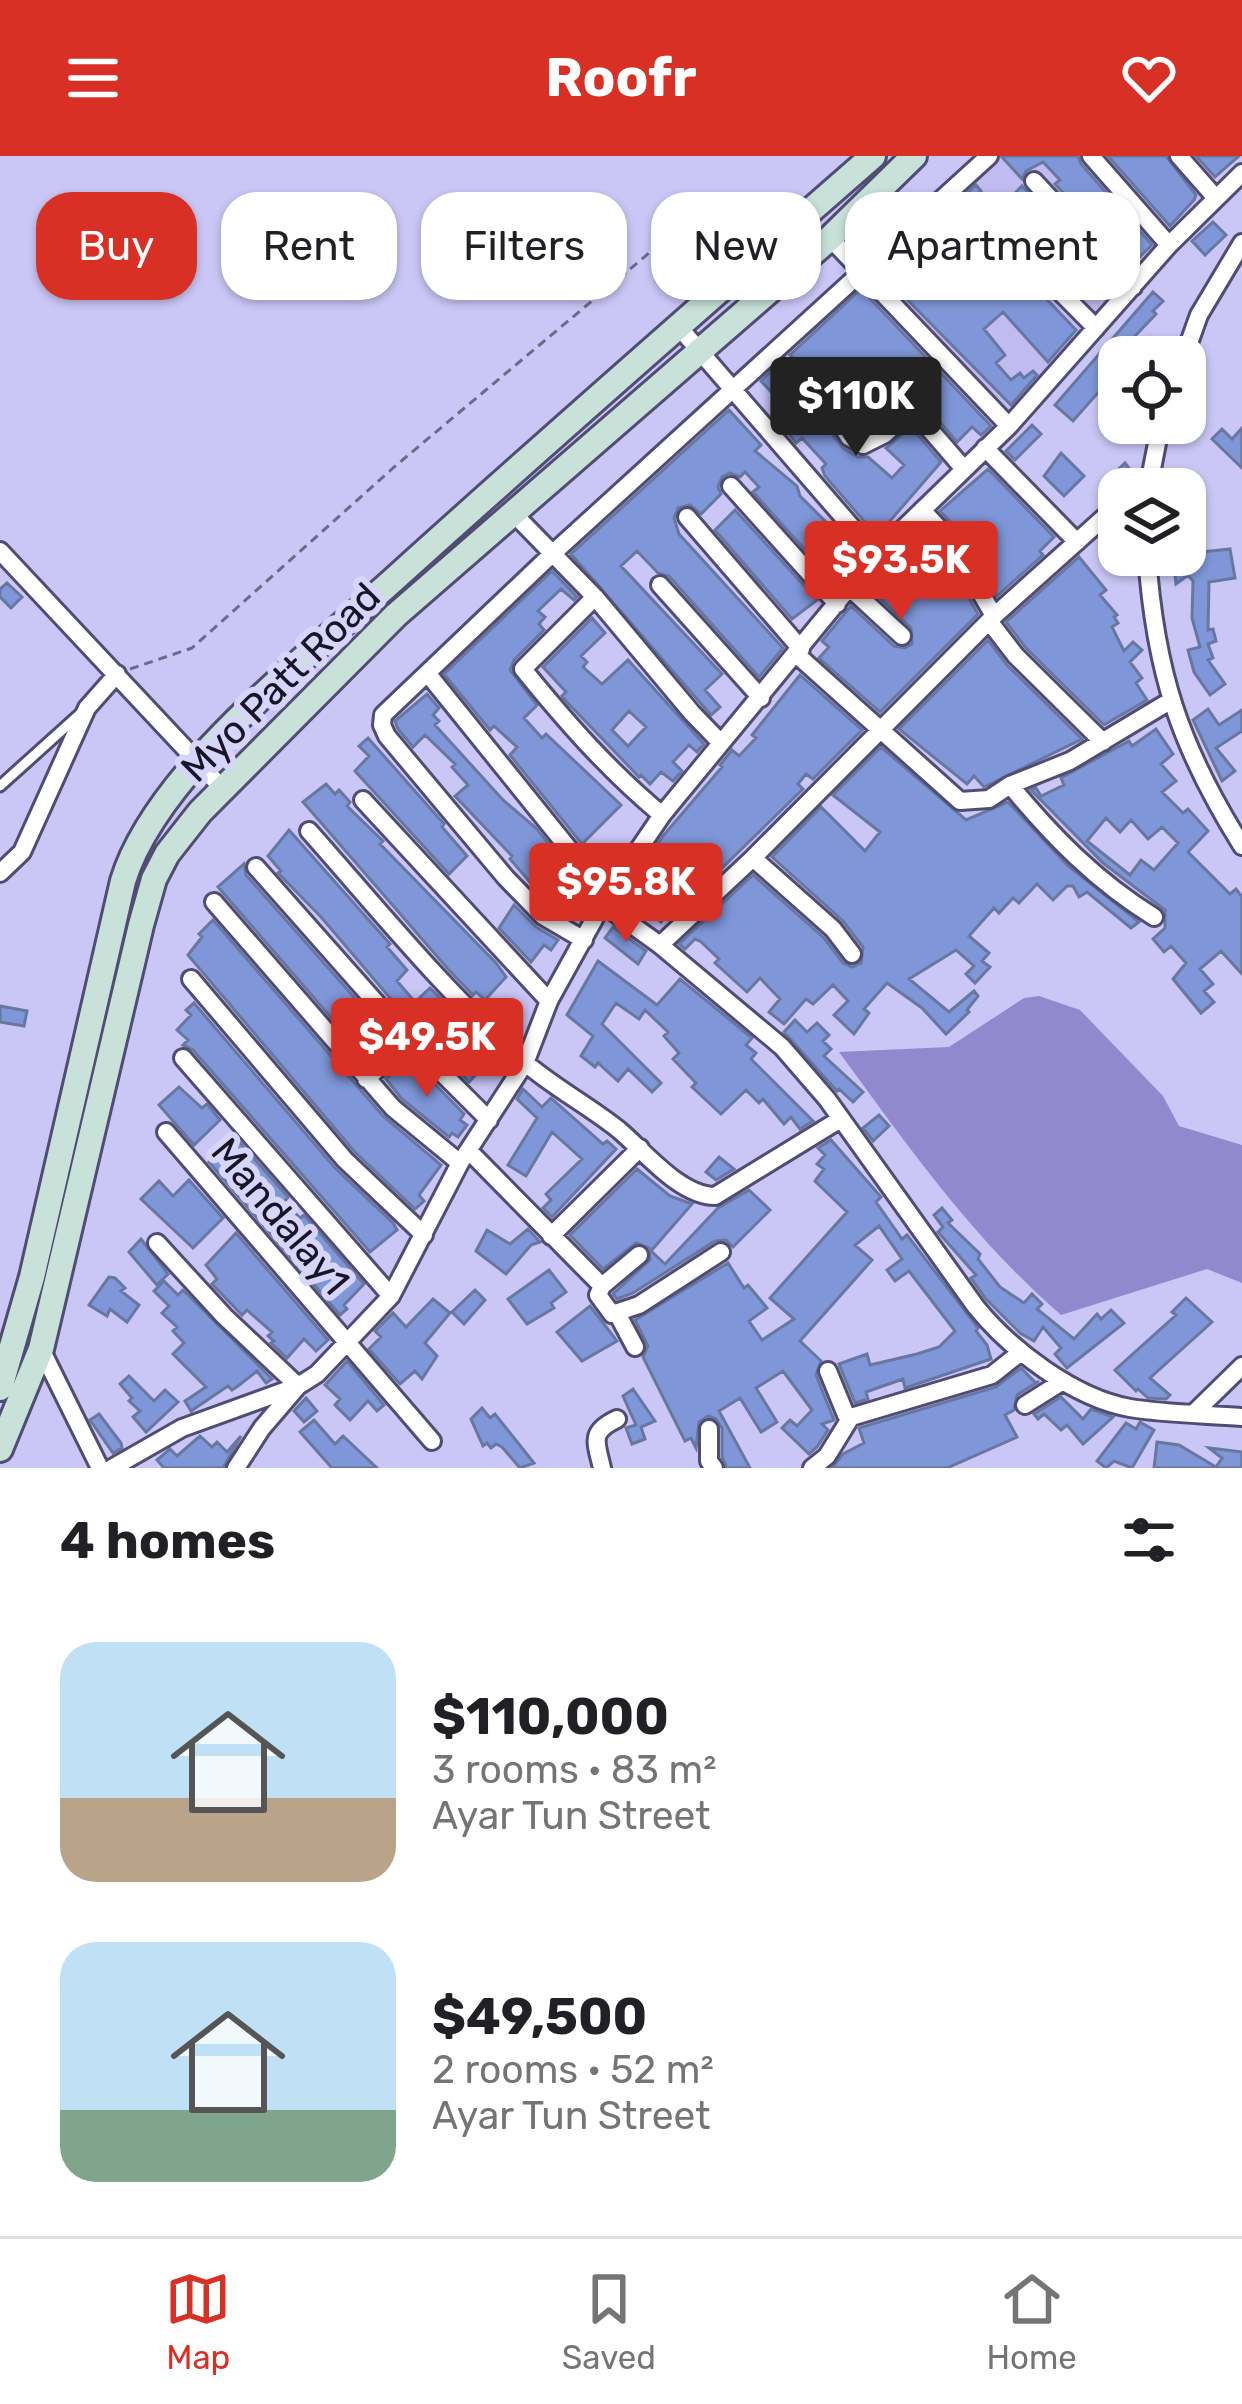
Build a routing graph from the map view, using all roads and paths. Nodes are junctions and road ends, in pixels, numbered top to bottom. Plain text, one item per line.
1 (873, 156) edge
2 (914, 156) edge
3 (989, 156) edge
4 (1091, 156) edge
5 (1179, 156) edge
6 (1242, 173) edge
7 (1034, 181) dead end
8 (951, 192) edge
9 (1044, 192) edge
10 (1215, 197) junction
11 (830, 238) junction
12 (1242, 243) edge
13 (1169, 245) junction
14 (651, 251) edge
15 (845, 253) edge
16 (1140, 279) edge
17 (845, 290) edge
18 (890, 300) edge
19 (1068, 300) edge
20 (1121, 300) edge
21 (678, 326) junction
22 (1096, 328) junction
23 (1192, 336) edge
24 (699, 349) junction
25 (735, 390) junction
26 (822, 396) dead end
27 (1009, 426) junction
28 (985, 448) junction
29 (964, 469) junction
30 (731, 487) dead end
31 (922, 510) junction
32 (514, 514) junction
33 (687, 517) dead end
34 (1098, 523) edge
35 (1077, 542) junction
36 (0, 551) edge
37 (550, 555) junction
38 (876, 555) junction
39 (1148, 576) edge
40 (659, 585) dead end
41 (850, 588) junction
42 (378, 595) junction
43 (596, 597) junction
44 (837, 604) junction
45 (396, 615) junction
46 (992, 619) junction
47 (902, 636) dead end
48 (799, 652) junction
49 (117, 674) junction
50 (428, 674) junction
51 (761, 698) junction
52 (1170, 701) junction
53 (87, 707) junction
54 (879, 727) junction
55 (1103, 742) junction
56 (722, 743) junction
57 (199, 760) junction
58 (1010, 785) junction
59 (0, 786) edge
60 (223, 789) junction
61 (363, 800) dead end
62 (662, 815) junction
63 (310, 831) dead end
64 (1242, 846) edge
65 (753, 857) junction
66 (256, 867) dead end
67 (0, 873) edge
68 (605, 901) junction
69 (214, 902) dead end
70 (1154, 917) dead end
71 (114, 920) junction
72 (141, 925) junction
73 (584, 940) junction
74 (659, 944) junction
75 (852, 954) dead end
76 (191, 980) dead end
77 (549, 1001) junction
78 (410, 1041) junction
79 (183, 1058) dead end
80 (525, 1063) junction
81 (366, 1079) junction
82 (489, 1120) junction
83 (839, 1120) junction
84 (166, 1132) dead end
85 (640, 1148) junction
86 (465, 1157) junction
87 (424, 1235) junction
88 (551, 1236) junction
89 (158, 1244) dead end
90 (721, 1252) dead end
91 (639, 1255) dead end
92 (602, 1286) junction
93 (391, 1296) junction
94 (618, 1315) junction
95 (346, 1343) junction
96 (635, 1347) dead end
97 (41, 1349) junction
98 (1021, 1352) junction
99 (1242, 1366) edge
100 (828, 1371) dead end
101 (1063, 1382) junction
102 (298, 1386) junction
103 (0, 1388) edge
104 (1025, 1405) dead end
105 (1194, 1413) junction
106 (851, 1417) junction
107 (1242, 1417) edge
108 (617, 1419) dead end
109 (709, 1429) dead end
110 (432, 1441) dead end
111 (0, 1449) edge
112 (100, 1468) edge
113 (112, 1468) edge
114 (236, 1468) edge
115 (602, 1468) edge
116 (714, 1468) edge
117 (812, 1468) edge

1 - 21 main road, Myo Patt Road
2 - 11 main road, Myo Patt Road
3 - 8 street
4 - 13 street
5 - 10 street
6 - 10 street
7 - 9 street
10 - 13 street
11 - 15 street
11 - 24 main road, Myo Patt Road
12 - 23 street
13 - 16 street
14 - 49 path
17 - 25 street
18 - 27 street
19 - 22 street
20 - 22 street
21 - 24 street
21 - 42 main road, Myo Patt Road
22 - 27 street
24 - 25 street
24 - 32 main road, Myo Patt Road
25 - 37 street
25 - 38 street
26 - 29 street
27 - 28 street
28 - 29 street
28 - 35 street
29 - 31 street
30 - 44 street
31 - 38 street
31 - 46 street
32 - 37 street
32 - 45 main road, Myo Patt Road
33 - 48 street
34 - 35 street
35 - 46 street
36 - 49 street
37 - 43 street
37 - 50 street
38 - 41 street
39 - 52 street
40 - 51 street
41 - 44 street
41 - 47 street
42 - 45 main road
42 - 57 main road, Myo Patt Road
43 - 56 street
43 - 62 street
44 - 48 street
45 - 60 main road, Myo Patt Road
46 - 54 street
46 - 55 street
48 - 51 street
48 - 54 street
49 - 53 street
49 - 57 street
50 - 68 street
50 - 73 street
51 - 56 street
52 - 55 street
52 - 64 street
53 - 59 lane
53 - 67 street
54 - 58 street
54 - 65 street
55 - 58 street
56 - 62 street
57 - 60 street
57 - 71 main road, Myo Patt Road
58 - 70 street
60 - 72 main road, Myo Patt Road
61 - 77 street
62 - 68 street
63 - 80 street
65 - 74 street
65 - 75 street
66 - 78 street
68 - 73 street
68 - 74 street
69 - 81 street
71 - 72 main road
71 - 103 main road, Myo Patt Road
72 - 97 main road, Myo Patt Road
73 - 77 street
74 - 83 street
76 - 87 street
77 - 80 street
78 - 81 street
78 - 82 street
79 - 93 street
80 - 82 street
80 - 85 street
81 - 86 street
82 - 86 street
83 - 85 street
83 - 98 street
84 - 95 street, Mandalay1
85 - 88 street
86 - 87 street
86 - 88 street
87 - 93 street
88 - 92 street
89 - 102 street
90 - 94 street
91 - 92 street
92 - 94 street
93 - 95 street
94 - 96 street
95 - 102 street
95 - 110 street, Mandalay1
97 - 111 main road, Myo Patt Road
97 - 112 street
98 - 101 street
98 - 106 street
99 - 105 street
100 - 106 street
101 - 104 street
101 - 105 street
102 - 113 street
102 - 114 street
105 - 107 street
106 - 117 street
108 - 115 street
109 - 116 street

